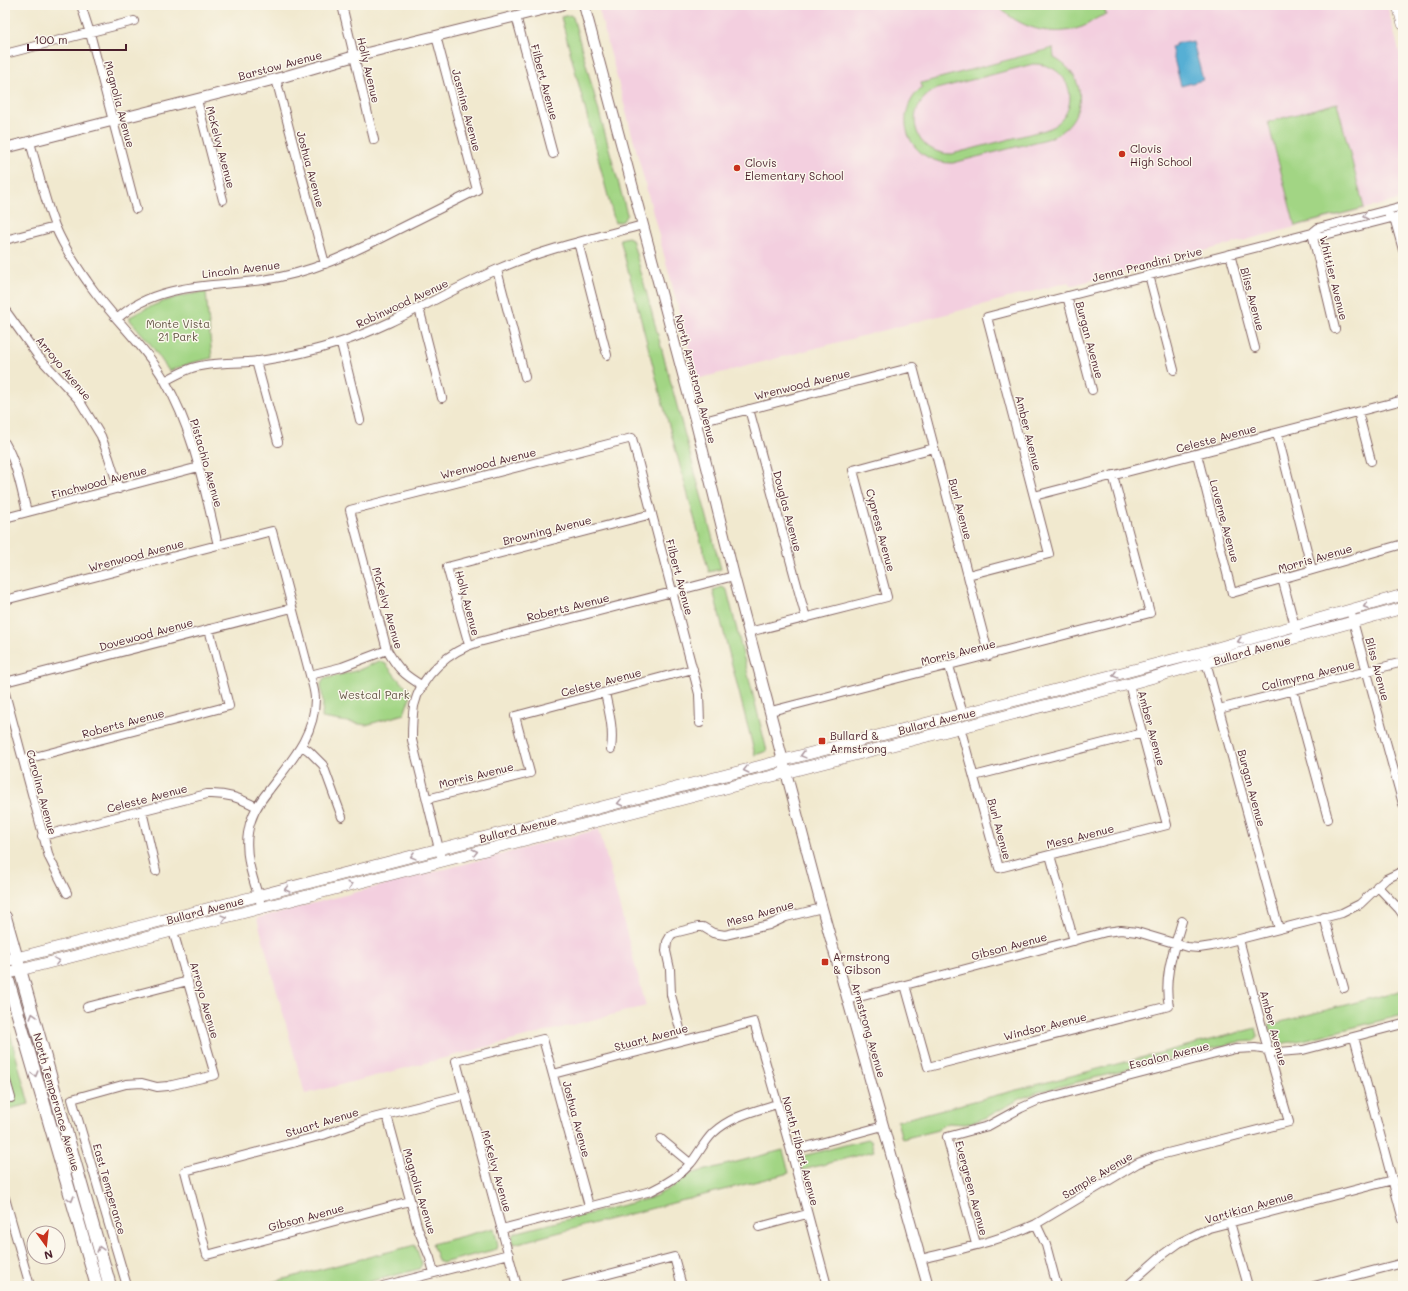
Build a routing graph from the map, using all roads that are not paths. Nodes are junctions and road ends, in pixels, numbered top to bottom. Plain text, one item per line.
1 (81, 5) edge
2 (342, 5) edge
3 (561, 5) edge
4 (584, 5) edge
5 (1398, 5) edge
6 (516, 16) junction
7 (134, 21) dead end
8 (1403, 24) edge
9 (90, 32) junction
10 (436, 36) junction
11 (5, 54) edge
12 (355, 56) junction
13 (276, 79) junction
14 (197, 100) junction
15 (113, 122) junction
16 (374, 140) dead end
17 (30, 142) junction
18 (5, 148) edge
19 (553, 154) dead end
20 (477, 190) joint
21 (223, 200) dead end
22 (1403, 206) edge
23 (136, 209) dead end
24 (1384, 211) junction
25 (1403, 215) edge
26 (1392, 218) junction
27 (643, 225) junction
28 (55, 227) junction
29 (1312, 233) junction
30 (5, 240) edge
31 (578, 242) junction
32 (1403, 250) edge
33 (1230, 254) junction
34 (325, 264) junction
35 (497, 270) junction
36 (1149, 275) junction
37 (1067, 296) junction
38 (419, 308) junction
39 (6, 314) edge
40 (987, 317) joint
41 (117, 319) junction
42 (1336, 329) dead end
43 (340, 343) junction
44 (1255, 348) dead end
45 (607, 355) dead end
46 (256, 361) junction
47 (913, 367) joint
48 (1174, 370) dead end
49 (525, 377) dead end
50 (165, 381) junction
51 (1092, 390) dead end
52 (442, 398) dead end
53 (1403, 400) edge
54 (749, 409) junction
55 (1358, 412) junction
56 (360, 420) dead end
57 (696, 423) junction
58 (1277, 433) junction
59 (632, 438) joint
60 (278, 442) dead end
61 (5, 443) edge
62 (934, 448) junction
63 (1196, 454) junction
64 (1371, 461) dead end
65 (198, 467) junction
66 (1113, 476) junction
67 (119, 489) junction
68 (1034, 496) junction
69 (350, 510) joint
70 (27, 512) junction
71 (652, 514) junction
72 (5, 518) edge
73 (1403, 544) edge
74 (218, 545) junction
75 (447, 567) joint
76 (1312, 570) junction
77 (968, 575) junction
78 (734, 576) junction
79 (1282, 578) junction
80 (672, 592) junction
81 (1232, 593) joint
82 (1403, 595) edge
83 (5, 600) edge
84 (292, 608) junction
85 (1403, 608) edge
86 (1350, 610) junction
87 (806, 618) junction
88 (1353, 621) junction
89 (1295, 626) junction
90 (209, 629) junction
91 (749, 632) junction
92 (1298, 637) junction
93 (469, 645) junction
94 (387, 650) junction
95 (1203, 652) junction
96 (989, 656) junction
97 (1403, 662) edge
98 (1206, 663) junction
99 (949, 666) junction
100 (693, 670) junction
101 (1367, 671) junction
102 (310, 675) junction
103 (5, 682) edge
104 (1129, 684) junction
105 (423, 686) junction
106 (1293, 690) junction
107 (5, 693) edge
108 (604, 693) junction
109 (1021, 699) junction
110 (1219, 709) junction
111 (771, 711) junction
112 (963, 714) junction
113 (700, 723) dead end
114 (960, 727) junction
115 (1143, 733) junction
116 (302, 746) junction
117 (612, 749) dead end
118 (23, 760) junction
119 (784, 760) junction
120 (787, 772) junction
121 (530, 773) joint
122 (974, 776) junction
123 (427, 799) junction
124 (1403, 804) edge
125 (257, 807) junction
126 (142, 811) junction
127 (342, 817) dead end
128 (1328, 819) dead end
129 (1167, 825) joint
130 (42, 836) junction
131 (440, 849) junction
132 (1050, 855) junction
133 (442, 861) junction
134 (999, 868) joint
135 (156, 871) dead end
136 (1403, 871) edge
137 (1378, 886) junction
138 (66, 893) dead end
139 (259, 896) junction
140 (262, 908) junction
141 (822, 908) junction
142 (211, 909) junction
143 (1403, 915) edge
144 (5, 917) edge
145 (1324, 917) junction
146 (1182, 921) dead end
147 (1279, 929) junction
148 (173, 931) junction
149 (1239, 939) junction
150 (1074, 941) junction
151 (1175, 944) junction
152 (10, 960) edge
153 (20, 970) junction
154 (5, 973) edge
155 (188, 981) junction
156 (905, 985) junction
157 (1344, 988) dead end
158 (848, 1000) junction
159 (87, 1007) dead end
160 (754, 1022) joint
161 (1403, 1024) edge
162 (1354, 1037) junction
163 (683, 1040) junction
164 (1268, 1050) junction
165 (456, 1061) joint
166 (553, 1074) junction
167 (5, 1078) edge
168 (465, 1095) junction
169 (11, 1098) dead end
170 (72, 1099) joint
171 (777, 1104) junction
172 (387, 1115) junction
173 (1289, 1122) joint
174 (883, 1126) junction
175 (947, 1137) joint
176 (661, 1139) dead end
177 (791, 1150) junction
178 (690, 1164) junction
179 (1393, 1180) junction
180 (410, 1201) junction
181 (6, 1203) edge
182 (589, 1206) junction
183 (807, 1214) junction
184 (1403, 1220) edge
185 (1230, 1222) junction
186 (1036, 1224) junction
187 (759, 1227) dead end
188 (502, 1229) junction
189 (976, 1244) junction
190 (509, 1254) junction
191 (207, 1255) joint
192 (921, 1258) junction
193 (1403, 1263) edge
194 (434, 1273) junction
195 (1336, 1283) edge
196 (30, 1286) edge
197 (97, 1286) edge
198 (110, 1286) edge
199 (127, 1286) edge
200 (383, 1286) edge
201 (518, 1286) edge
202 (563, 1286) edge
203 (682, 1286) edge
204 (827, 1286) edge
205 (928, 1286) edge
206 (1057, 1286) edge
207 (1127, 1286) edge
208 (1248, 1286) edge
209 (1314, 1286) edge

1 - 9 street, Magnolia Avenue
2 - 12 street, Holly Avenue
3 - 6 street, Barstow Avenue
4 - 27 street, North Armstrong Avenue
5 - 8 main road
6 - 10 street, Barstow Avenue
6 - 19 street, Filbert Avenue
7 - 9 street
9 - 11 street
9 - 15 street, Magnolia Avenue
10 - 12 street, Barstow Avenue
10 - 20 street, Jasmine Avenue
12 - 13 street, Barstow Avenue
12 - 16 street, Holly Avenue
13 - 14 street, Barstow Avenue
13 - 34 street, Joshua Avenue
14 - 15 street, Barstow Avenue
14 - 21 street, McKelvy Avenue
15 - 17 street, Barstow Avenue
15 - 23 street, Magnolia Avenue
17 - 18 street, Barstow Avenue
17 - 28 street, Pistachio Avenue
20 - 34 street, Lincoln Avenue
22 - 24 street, Jenna Prandini Drive
24 - 26 street
24 -> 29 street, Jenna Prandini Drive
25 - 26 street, Jenna Prandini Drive
26 - 29 street, Jenna Prandini Drive
26 - 32 street
27 - 31 street, Robinwood Avenue
27 - 57 street, North Armstrong Avenue
28 - 30 street
28 - 41 street, Pistachio Avenue
29 - 33 street, Jenna Prandini Drive
29 - 42 street, Whittier Avenue
31 - 35 street, Robinwood Avenue
31 - 45 street
33 - 36 street, Jenna Prandini Drive
33 - 44 street, Bliss Avenue
34 - 41 street, Lincoln Avenue
35 - 38 street, Robinwood Avenue
35 - 49 street
36 - 37 street, Jenna Prandini Drive
36 - 48 street
37 - 40 street, Jenna Prandini Drive
37 - 51 street, Burgan Avenue
38 - 43 street, Robinwood Avenue
38 - 52 street
39 - 67 street, Arroyo Avenue
40 - 68 street, Amber Avenue
41 - 50 street, Pistachio Avenue
43 - 46 street, Robinwood Avenue
43 - 56 street
46 - 50 street, Robinwood Avenue
46 - 60 street
47 - 54 street, Wrenwood Avenue
47 - 62 street, Burl Avenue
50 - 65 street, Pistachio Avenue
53 - 55 street, Celeste Avenue
54 - 57 street, Wrenwood Avenue
54 - 87 street, Douglas Avenue
55 - 58 street, Celeste Avenue
55 - 64 street
57 - 78 street, North Armstrong Avenue
58 - 63 street, Celeste Avenue
58 - 76 street
59 - 69 street, Wrenwood Avenue
59 - 71 street, Filbert Avenue
61 - 70 street
62 - 77 street, Burl Avenue
62 - 87 street, Cypress Avenue
63 - 66 street, Celeste Avenue
63 - 81 street, Laverne Avenue
65 - 67 street, Finchwood Avenue
65 - 74 street, Pistachio Avenue
66 - 68 street, Celeste Avenue
66 - 96 street, Morris Avenue
67 - 70 street, Finchwood Avenue
68 - 77 street, Amber Avenue
69 - 94 street, McKelvy Avenue
70 - 72 street, Finchwood Avenue
71 - 75 street, Browning Avenue
71 - 80 street, Filbert Avenue
73 - 76 street, Morris Avenue
74 - 83 street, Wrenwood Avenue
74 - 84 street, Wrenwood Avenue
75 - 93 street, Holly Avenue
76 - 79 street, Morris Avenue
77 - 96 street, Burl Avenue
78 - 80 street, Roberts Avenue
78 - 91 street, North Armstrong Avenue
79 - 81 street, Morris Avenue
79 - 89 street
80 - 93 street, Roberts Avenue
80 - 100 street, Filbert Avenue
82 -> 86 main road, Bullard Avenue
84 - 90 street, Dovewood Avenue
84 - 102 street
85 - 88 main road, Bullard Avenue
86 - 88 street, Bliss Avenue
86 - 89 main road, Bullard Avenue
87 - 91 street
88 - 92 main road, Bullard Avenue
88 - 101 street, Bliss Avenue
89 - 92 street
89 -> 95 main road, Bullard Avenue
90 - 103 street, Dovewood Avenue
90 - 118 street, Roberts Avenue
91 - 111 street, North Armstrong Avenue
92 - 98 main road, Bullard Avenue
93 - 105 street, Roberts Avenue
94 - 102 street
94 - 105 street, McKelvy Avenue
95 - 98 street, Burgan Avenue
95 -> 109 main road, Bullard Avenue
96 - 99 street, Morris Avenue
97 - 101 street, Calimyrna Avenue
98 - 104 main road, Bullard Avenue
98 - 110 street, Burgan Avenue
99 - 111 street, Morris Avenue
99 - 112 street
100 - 108 street, Celeste Avenue
100 - 113 street, Filbert Avenue
101 - 106 street, Calimyrna Avenue
101 - 124 street, Bliss Avenue
102 - 116 street
104 - 114 main road, Bullard Avenue
104 - 115 street, Amber Avenue
105 - 123 street
106 - 110 street, Calimyrna Avenue
106 - 128 street
107 - 118 street, Carolina Avenue
108 - 117 street
108 - 121 street, Celeste Avenue
109 - 112 main road, Bullard Avenue
109 - 114 main road, Bullard Avenue
110 - 147 street, Burgan Avenue
111 - 119 street, North Armstrong Avenue
112 -> 119 main road, Bullard Avenue
114 - 120 main road, Bullard Avenue
114 - 122 street, Burl Avenue
115 - 122 street
115 - 129 street, Amber Avenue
116 - 125 street
116 - 127 street
118 - 130 street, Carolina Avenue
119 - 120 street, Armstrong Avenue
119 -> 131 main road, Bullard Avenue
133 -> 120 main road, Bullard Avenue
120 - 141 street, Armstrong Avenue
121 - 123 street, Morris Avenue
122 - 134 street, Burl Avenue
123 - 131 street
125 - 126 street, Celeste Avenue
125 - 139 street
126 - 130 street, Celeste Avenue
126 - 135 street
129 - 132 street, Mesa Avenue
130 - 138 street, Carolina Avenue
131 - 133 street
131 -> 139 main road, Bullard Avenue
132 - 134 street, Mesa Avenue
132 - 150 street
140 -> 133 main road, Bullard Avenue
136 - 137 street, Gibson Avenue
137 - 143 street
137 - 145 street, Gibson Avenue
139 - 140 street
139 - 142 main road, Bullard Avenue
148 -> 140 main road, Bullard Avenue
141 - 158 street, Armstrong Avenue
141 - 163 street, Mesa Avenue
142 - 148 main road
142 - 152 main road, Bullard Avenue
144 - 152 main road, North Temperance Avenue
145 - 147 street, Gibson Avenue
145 - 157 street
146 - 151 street
147 - 149 street, Gibson Avenue
153 -> 148 main road, Bullard Avenue
148 - 155 street, Arroyo Avenue
149 - 151 street, Gibson Avenue
149 - 164 street, Amber Avenue
150 - 151 street, Gibson Avenue
150 - 156 street, Gibson Avenue
151 - 156 street, Windsor Avenue
152 - 153 main road, North Temperance Avenue
153 - 154 main road, Bullard Avenue
198 -> 153 main road, North Temperance Avenue
154 -> 197 main road, North Temperance Avenue
155 - 159 street
155 - 170 street, Arroyo Avenue
156 - 158 street, Gibson Avenue
158 - 174 street, Armstrong Avenue
160 - 163 street, Stuart Avenue
160 - 171 street, North Filbert Avenue
161 - 162 street, Escalon Avenue
162 - 164 street, Escalon Avenue
162 - 179 street
163 - 166 street, Stuart Avenue
164 - 173 street, Amber Avenue
164 - 175 street, Escalon Avenue
165 - 166 street, Joshua Avenue
165 - 168 street, McKelvy Avenue
166 - 182 street, Joshua Avenue
167 - 169 street
168 - 172 street, Stuart Avenue
168 - 188 street, McKelvy Avenue
170 - 199 street, East Temperance
171 - 177 street, North Filbert Avenue
171 - 178 street
172 - 180 street, Magnolia Avenue
172 - 191 street, Stuart Avenue
173 - 186 street, Sample Avenue
174 - 177 street
174 - 192 street, Armstrong Avenue
175 - 189 street, Evergreen Avenue
176 - 178 street
177 - 183 street, North Filbert Avenue
178 - 182 street
179 - 184 street
179 - 185 street, Vartikian Avenue
180 - 191 street, Gibson Avenue
180 - 194 street, Magnolia Avenue
181 - 196 street
182 - 188 street
183 - 187 street
183 - 204 street, North Filbert Avenue
185 - 207 street, Vartikian Avenue
185 - 208 street
186 - 189 street, Sample Avenue
186 - 206 street
188 - 190 street, McKelvy Avenue
189 - 192 street, Sample Avenue
190 - 194 street
190 - 201 street, McKelvy Avenue
192 - 205 street
193 - 195 street
194 - 200 street
195 - 209 street
202 - 203 street

